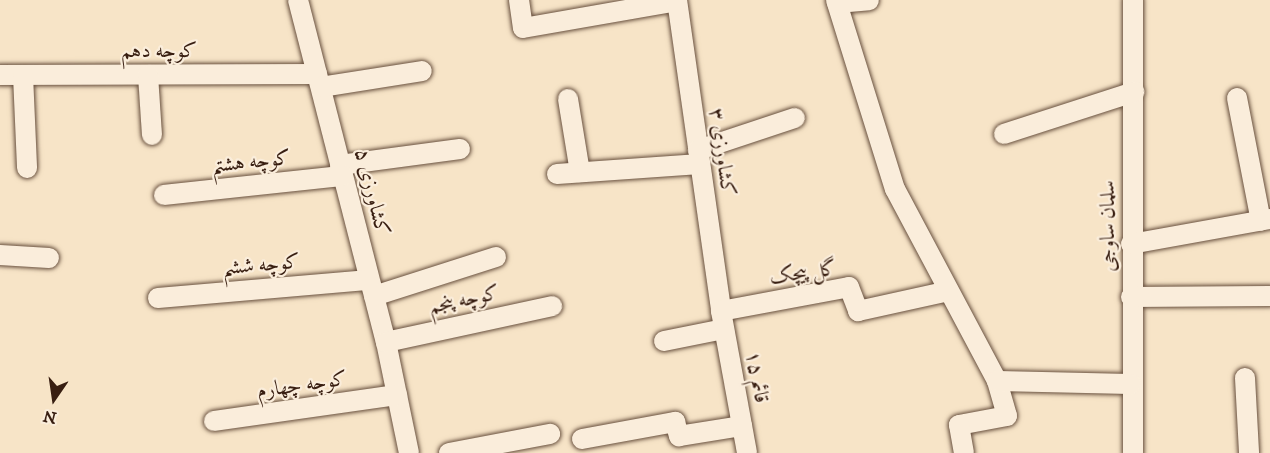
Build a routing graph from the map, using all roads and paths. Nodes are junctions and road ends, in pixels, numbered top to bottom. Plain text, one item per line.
1 (298, 0) edge
2 (519, 0) edge
3 (869, 0) edge
4 (1133, 0) edge
5 (677, 1) edge
6 (836, 2) edge
7 (422, 71) dead end
8 (0, 75) edge
9 (23, 75) junction
10 (148, 75) junction
11 (319, 80) junction
12 (1134, 92) junction
13 (1237, 98) dead end
14 (568, 99) dead end
15 (795, 118) dead end
16 (1004, 134) dead end
17 (152, 135) dead end
18 (459, 149) dead end
19 (699, 157) junction
20 (27, 168) dead end
21 (342, 170) junction
22 (580, 172) junction
23 (557, 174) dead end
24 (164, 195) dead end
25 (1265, 220) edge
26 (1131, 244) junction
27 (0, 255) edge
28 (496, 257) dead end
29 (49, 258) dead end
30 (372, 288) junction
31 (949, 291) junction
32 (1270, 296) edge
33 (1131, 297) junction
34 (158, 298) dead end
35 (552, 306) dead end
36 (722, 320) junction
37 (664, 341) dead end
38 (386, 342) junction
39 (1245, 378) dead end
40 (997, 381) junction
41 (1131, 384) junction
42 (397, 395) junction
43 (214, 421) dead end
44 (742, 426) junction
45 (550, 434) dead end
46 (582, 439) dead end
47 (409, 453) edge
48 (449, 453) edge
49 (747, 453) edge
50 (964, 453) edge
51 (1133, 453) edge
52 (1249, 453) edge

1 - 11 street, کشاورزی ۵
2 - 5 street
3 - 6 street
4 - 12 street, سلمان ساوجی
5 - 19 street, کشاورزی ۳
6 - 31 street
7 - 11 street, کوچه دهم
8 - 9 street, کوچه دهم
9 - 10 street, کوچه دهم
9 - 20 street
10 - 11 street, کوچه دهم
10 - 17 street
11 - 21 street, کشاورزی ۵
12 - 16 street
12 - 26 street, سلمان ساوجی
13 - 25 street
14 - 22 street
15 - 19 street
18 - 21 street, کوچه هشتم
19 - 22 street
19 - 36 street, کشاورزی ۳
21 - 24 street, کوچه هشتم
21 - 30 street, کشاورزی ۵
22 - 23 street
25 - 26 street
26 - 33 street, سلمان ساوجی
27 - 29 street
28 - 30 street, کوچه ششم
30 - 34 street, کوچه ششم
30 - 38 street, کشاورزی ۵
31 - 36 street, گل پیچک
31 - 40 street
32 - 33 street
33 - 41 street, سلمان ساوجی
35 - 38 street, کوچه پنجم
36 - 37 street
36 - 44 street, قائم ۱۵
38 - 42 street, کشاورزی ۵
39 - 52 street
40 - 41 street
40 - 50 street
41 - 51 street, سلمان ساوجی
42 - 43 street, کوچه چهارم
42 - 47 street, کشاورزی ۵
44 - 46 street
44 - 49 street, قائم ۱۵
45 - 48 street

